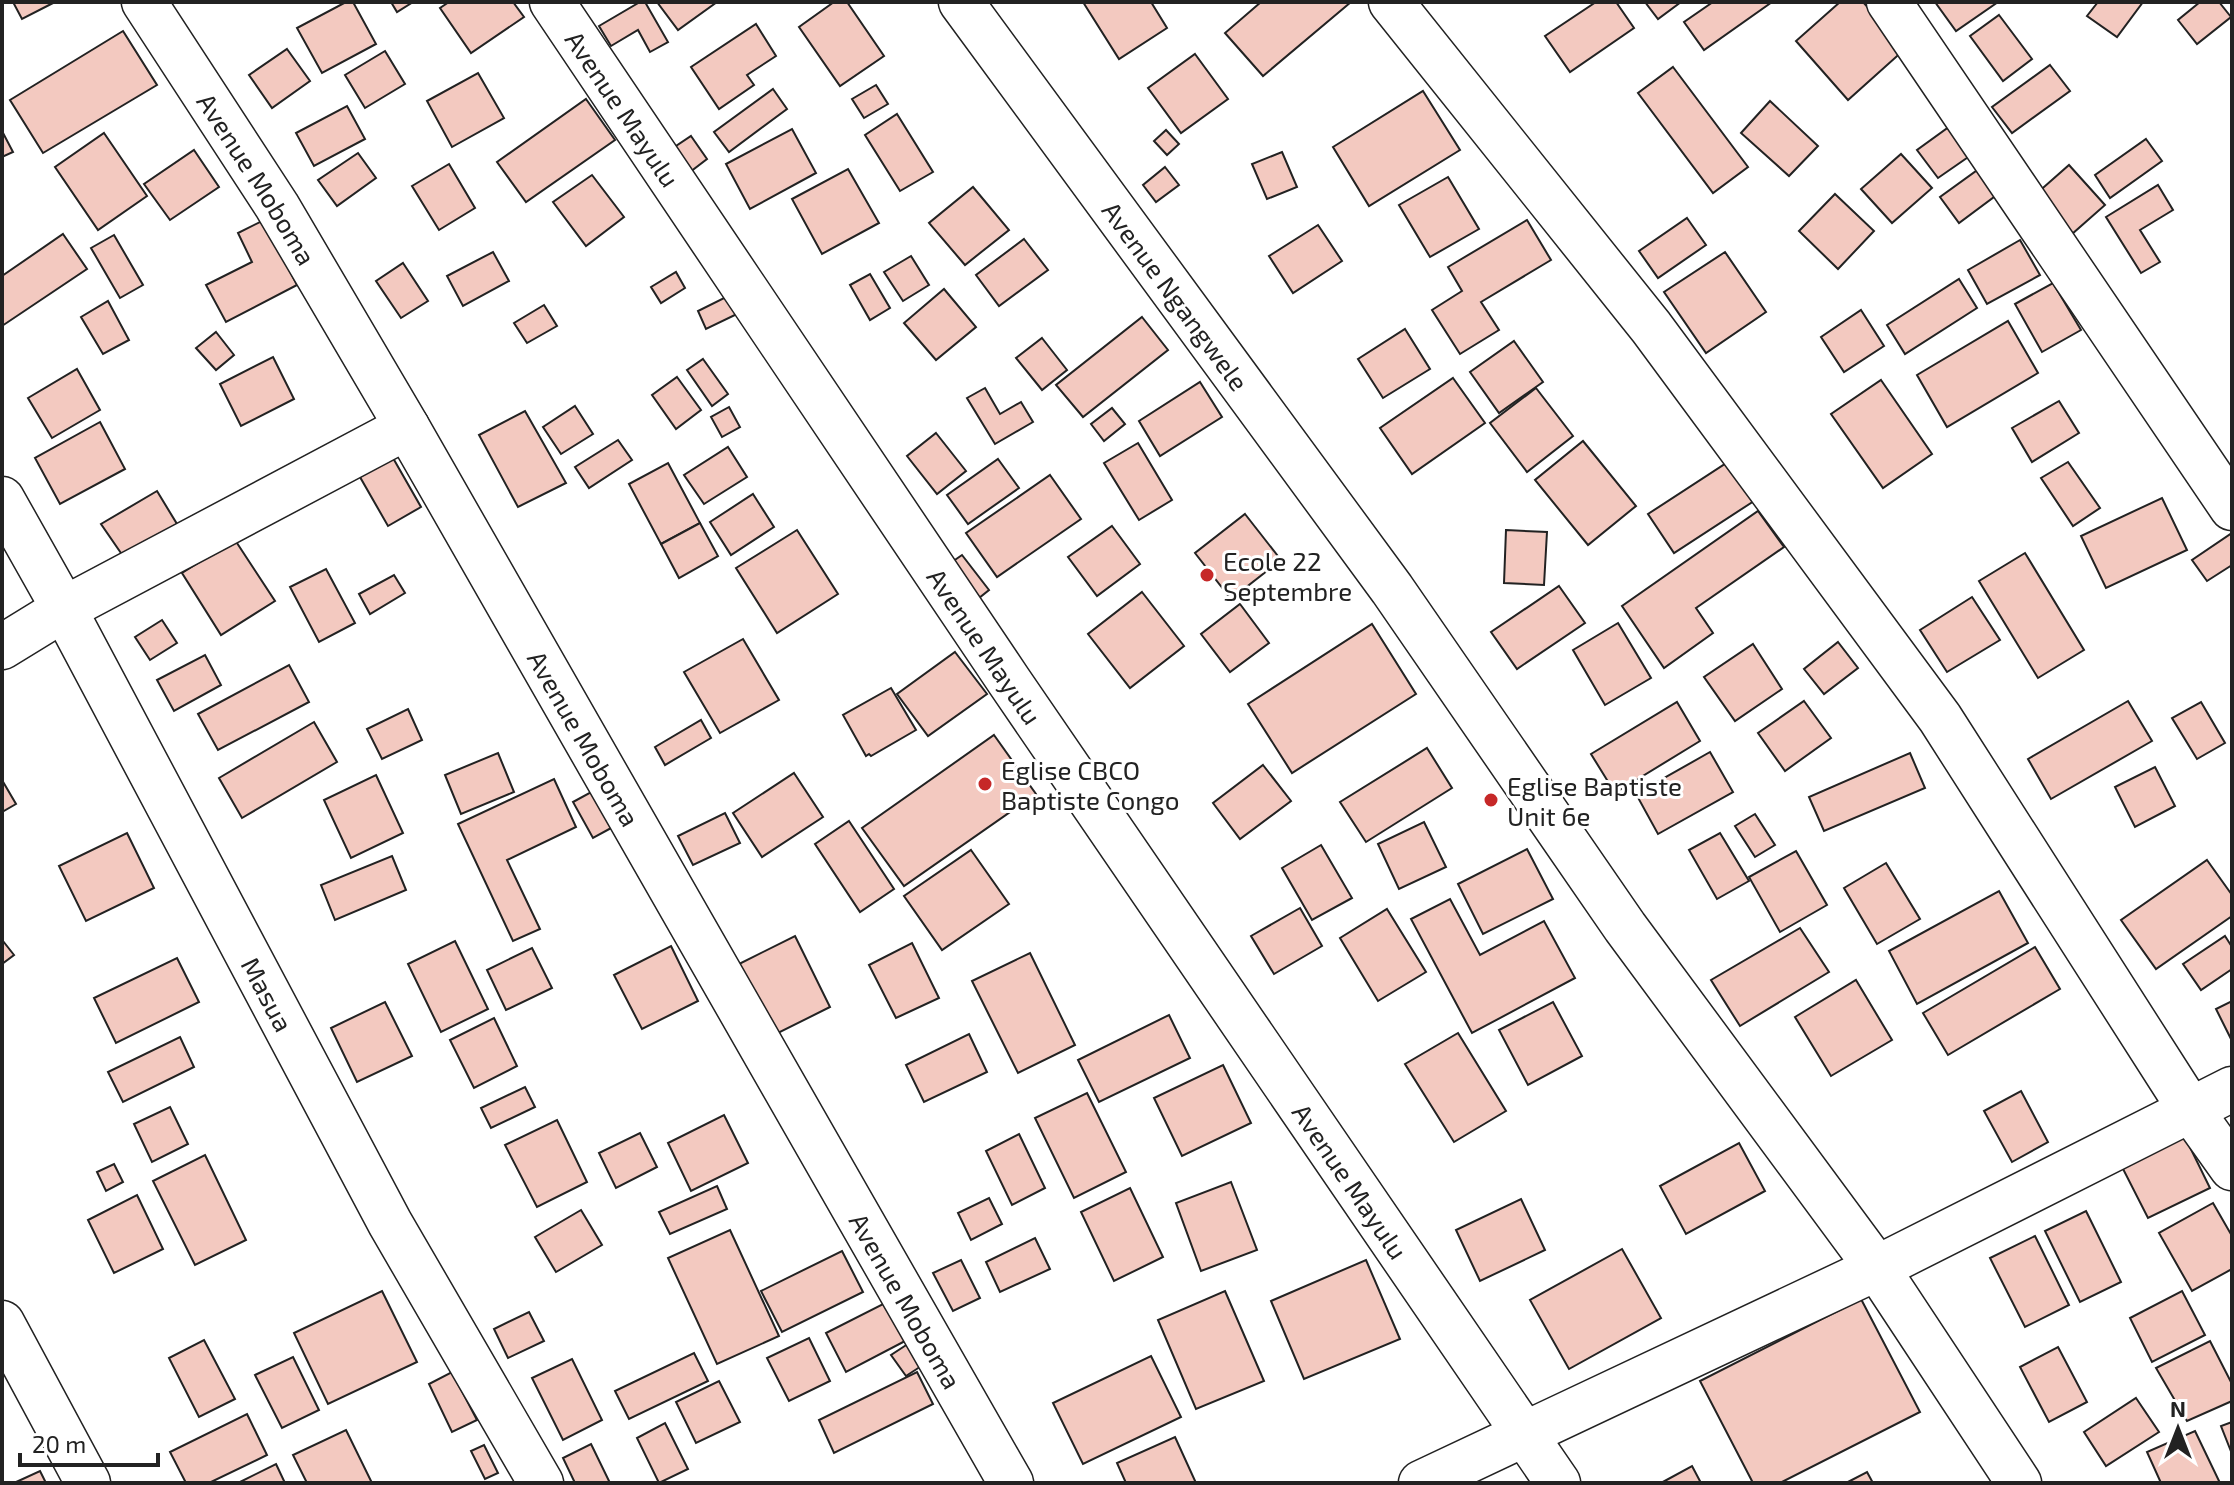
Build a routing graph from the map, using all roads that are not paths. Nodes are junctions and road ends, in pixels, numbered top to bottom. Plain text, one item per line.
1 (144, 2) edge
2 (552, 2) edge
3 (961, 2) edge
4 (1391, 2) edge
5 (1889, 2) edge
6 (407, 427) junction
7 (2, 499) edge
8 (2232, 508) edge
9 (64, 609) junction
10 (2, 647) edge
11 (2232, 1089) edge
12 (2190, 1109) junction
13 (2232, 1168) edge
14 (1877, 1268) junction
15 (2, 1323) edge
16 (1527, 1434) junction
17 (88, 1483) edge
18 (541, 1483) edge
19 (1011, 1483) edge
20 (1421, 1483) edge
21 (1558, 1483) edge
22 (2019, 1483) edge

1 - 6 street, Avenue Moboma
2 - 16 street, Avenue Mayulu
3 - 14 street, Avenue Ngangwele
4 - 12 street
5 - 8 street
6 - 9 street
6 - 19 street, Avenue Moboma
7 - 9 street, Masua
9 - 10 street
9 - 18 street, Masua
11 - 12 street
12 - 13 street
12 - 14 street
14 - 16 street
14 - 22 street, Avenue Ngangwele
15 - 17 street
16 - 20 street
16 - 21 street, Avenue Mayulu

